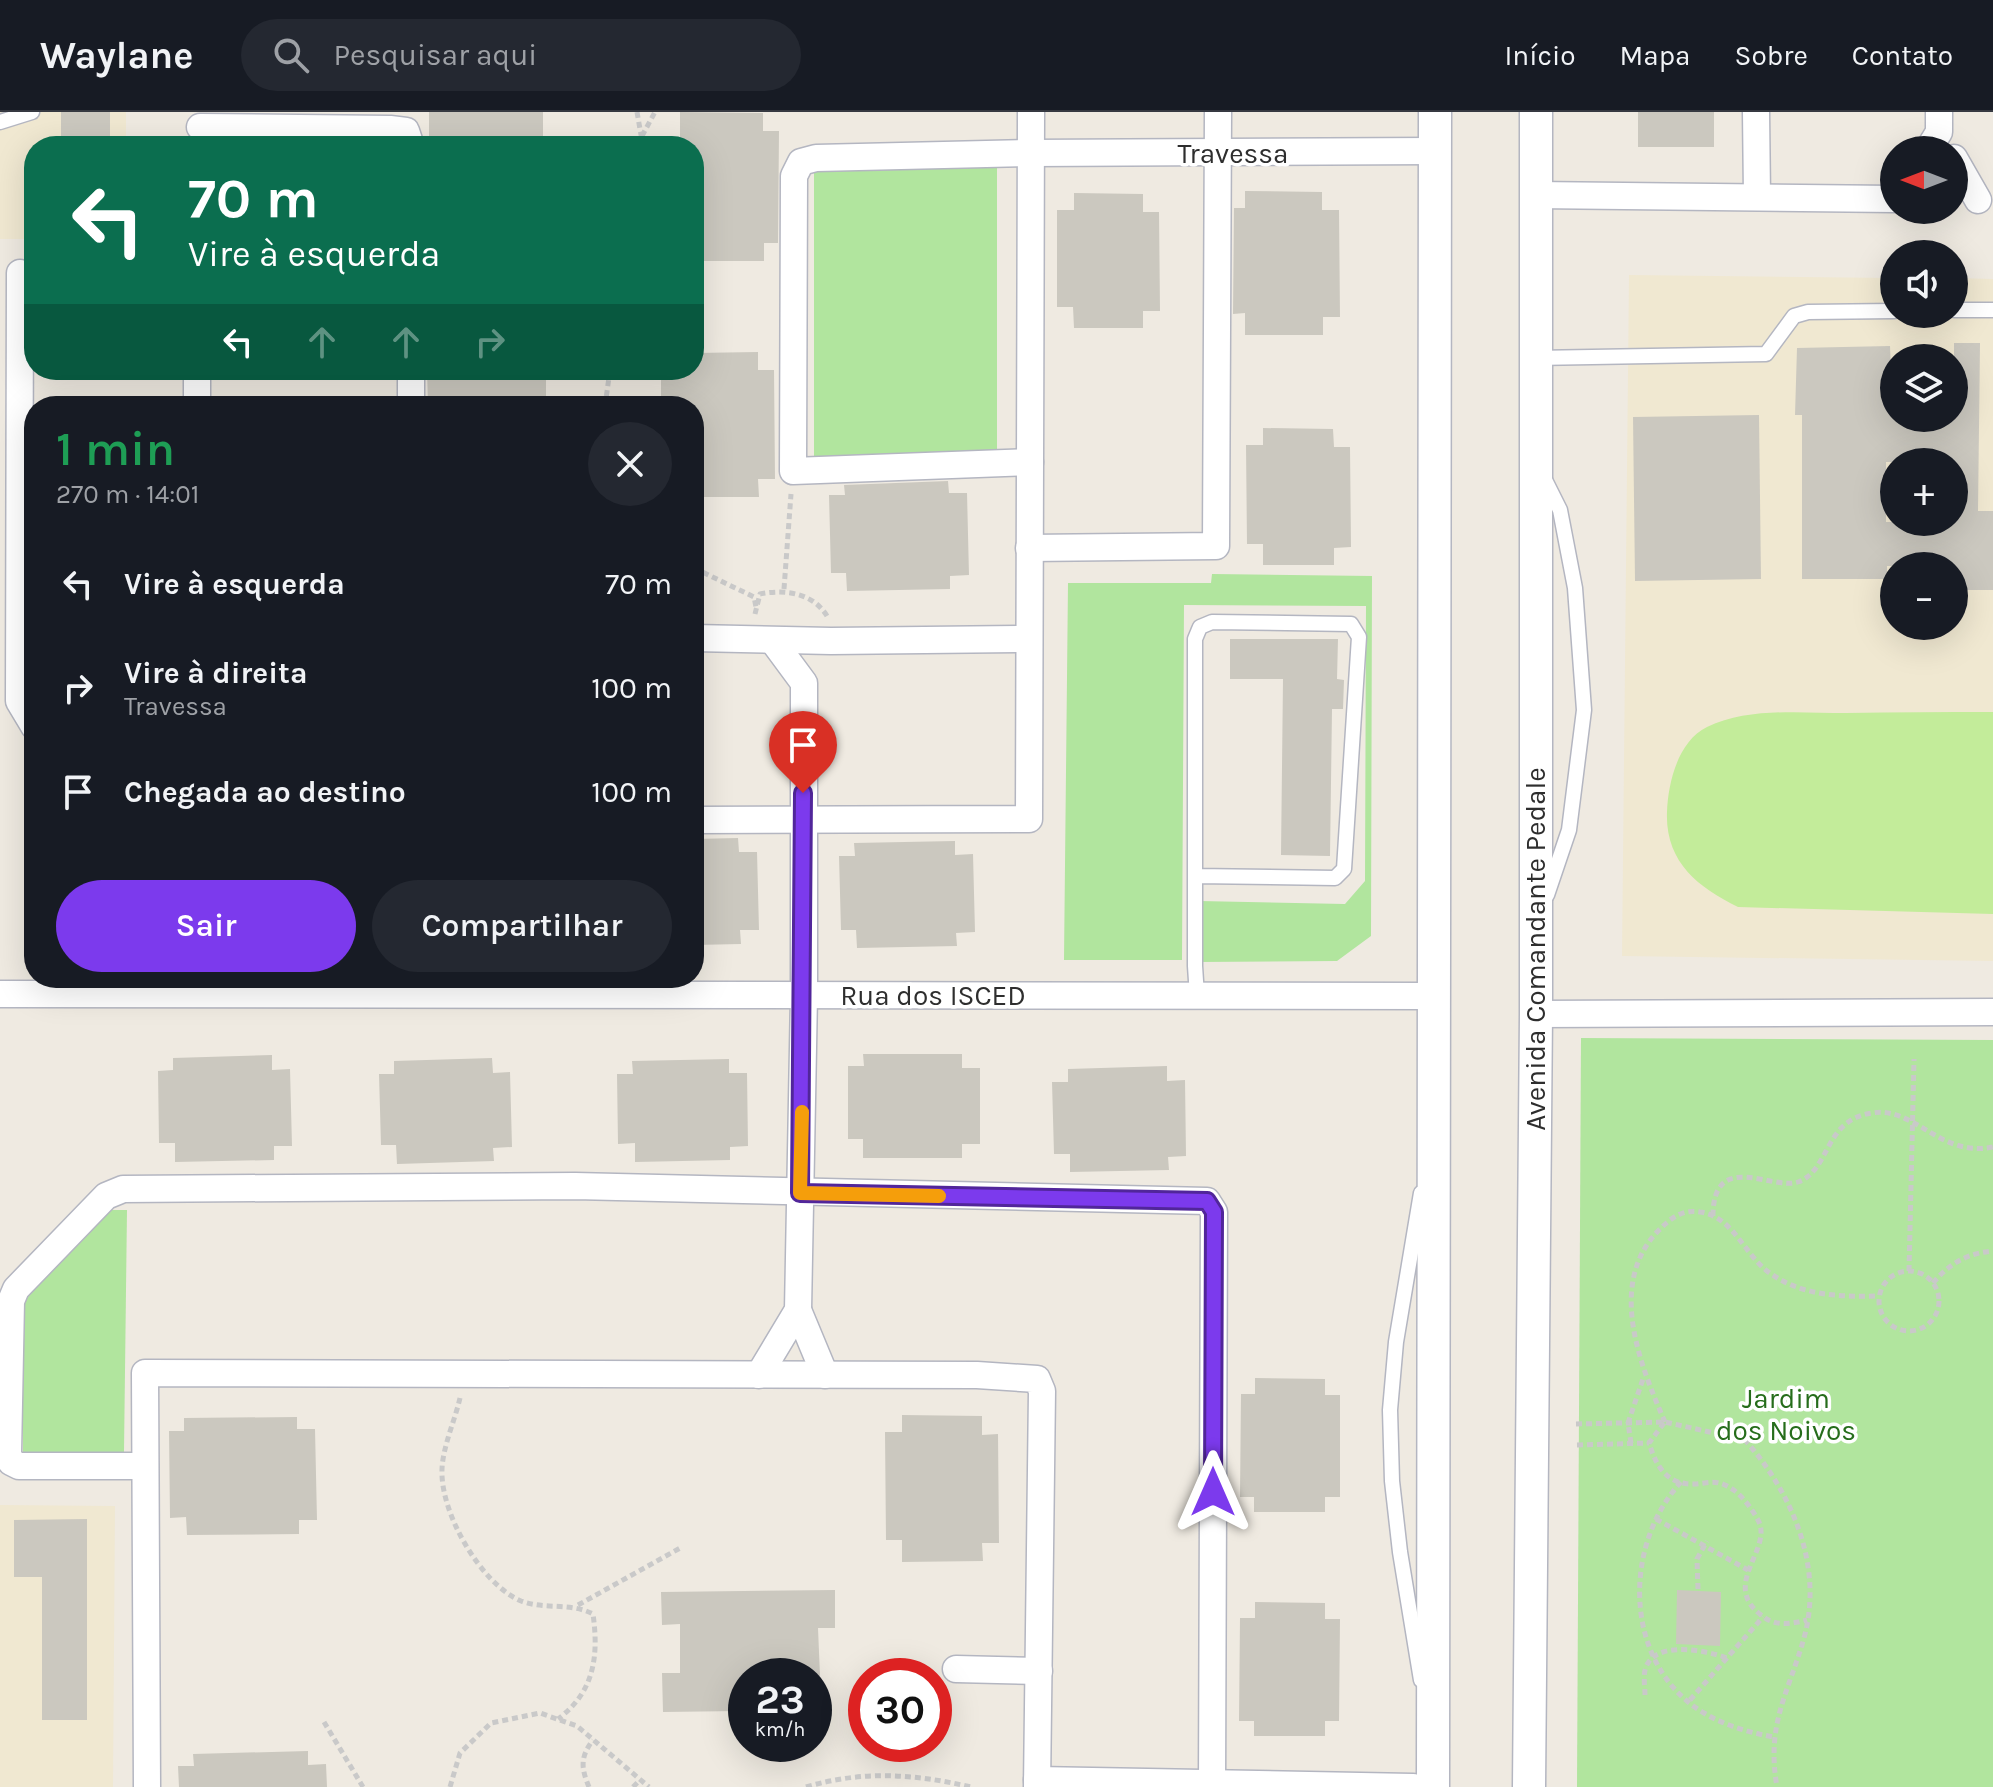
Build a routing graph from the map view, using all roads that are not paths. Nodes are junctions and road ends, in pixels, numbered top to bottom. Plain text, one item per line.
1 (32, 112) edge
2 (1031, 112) edge
3 (1218, 112) edge
4 (1435, 112) edge
5 (1536, 112) edge
6 (1756, 112) edge
7 (0, 122) edge
8 (200, 128) edge
9 (408, 136) edge
10 (1435, 151) junction
11 (1031, 153) junction
12 (1218, 153) junction
13 (1535, 195) junction
14 (1757, 196) junction
15 (1880, 199) edge
16 (18, 273) edge
17 (1968, 310) edge
18 (1993, 310) edge
19 (1880, 311) edge
20 (1534, 358) junction
21 (1030, 462) junction
22 (1537, 464) junction
23 (1029, 548) junction
24 (704, 639) edge
25 (1029, 639) junction
26 (773, 641) junction
27 (831, 641) junction
28 (804, 683) junction
29 (24, 709) edge
30 (704, 820) edge
31 (803, 821) junction
32 (1195, 876) junction
33 (1534, 930) junction
34 (0, 994) edge
35 (804, 995) junction
36 (1197, 996) junction
37 (1433, 996) junction
38 (1993, 1012) edge
39 (1536, 1014) junction
40 (800, 1193) junction
41 (798, 1310) junction
42 (759, 1375) junction
43 (825, 1375) junction
44 (145, 1466) junction
45 (956, 1669) dead end
46 (1039, 1671) junction
47 (1037, 1784) edge
48 (1212, 1785) edge
49 (147, 1787) edge
50 (1413, 1787) edge
51 (1433, 1787) edge
52 (1529, 1787) edge

1 - 7 lane
2 - 11 street
3 - 12 street
4 - 10 street
5 - 13 street, Avenida Comandante Pedale
6 - 14 street
8 - 9 street
10 - 12 street, Travessa
10 - 37 street
11 - 12 street, Travessa
11 - 21 street
11 - 21 street, Travessa
12 - 23 street
13 - 14 street
13 - 20 street, Avenida Comandante Pedale
14 - 15 street
16 - 29 street
17 - 18 lane
19 - 20 lane
20 - 22 street, Avenida Comandante Pedale
21 - 23 street
22 - 33 street, Avenida Comandante Pedale
22 - 33 lane
23 - 25 street
24 - 26 street
25 - 27 street
25 - 31 street
26 - 27 street
26 - 28 street
27 - 28 street
28 - 31 street
30 - 31 street
31 - 35 street
32 - 32 lane
32 - 36 lane
33 - 39 street, Avenida Comandante Pedale
34 - 35 street, Rua dos ISCED
35 - 36 street, Rua dos ISCED
35 - 40 street
36 - 37 street, Rua dos ISCED
37 - 51 street
38 - 39 street
39 - 52 street, Avenida Comandante Pedale
40 - 41 street
40 - 44 street
40 - 48 street
41 - 42 street
41 - 43 street
42 - 43 street
42 - 44 street
43 - 46 street
44 - 49 street
45 - 46 street
46 - 47 street
47 - 48 street
48 - 50 street

